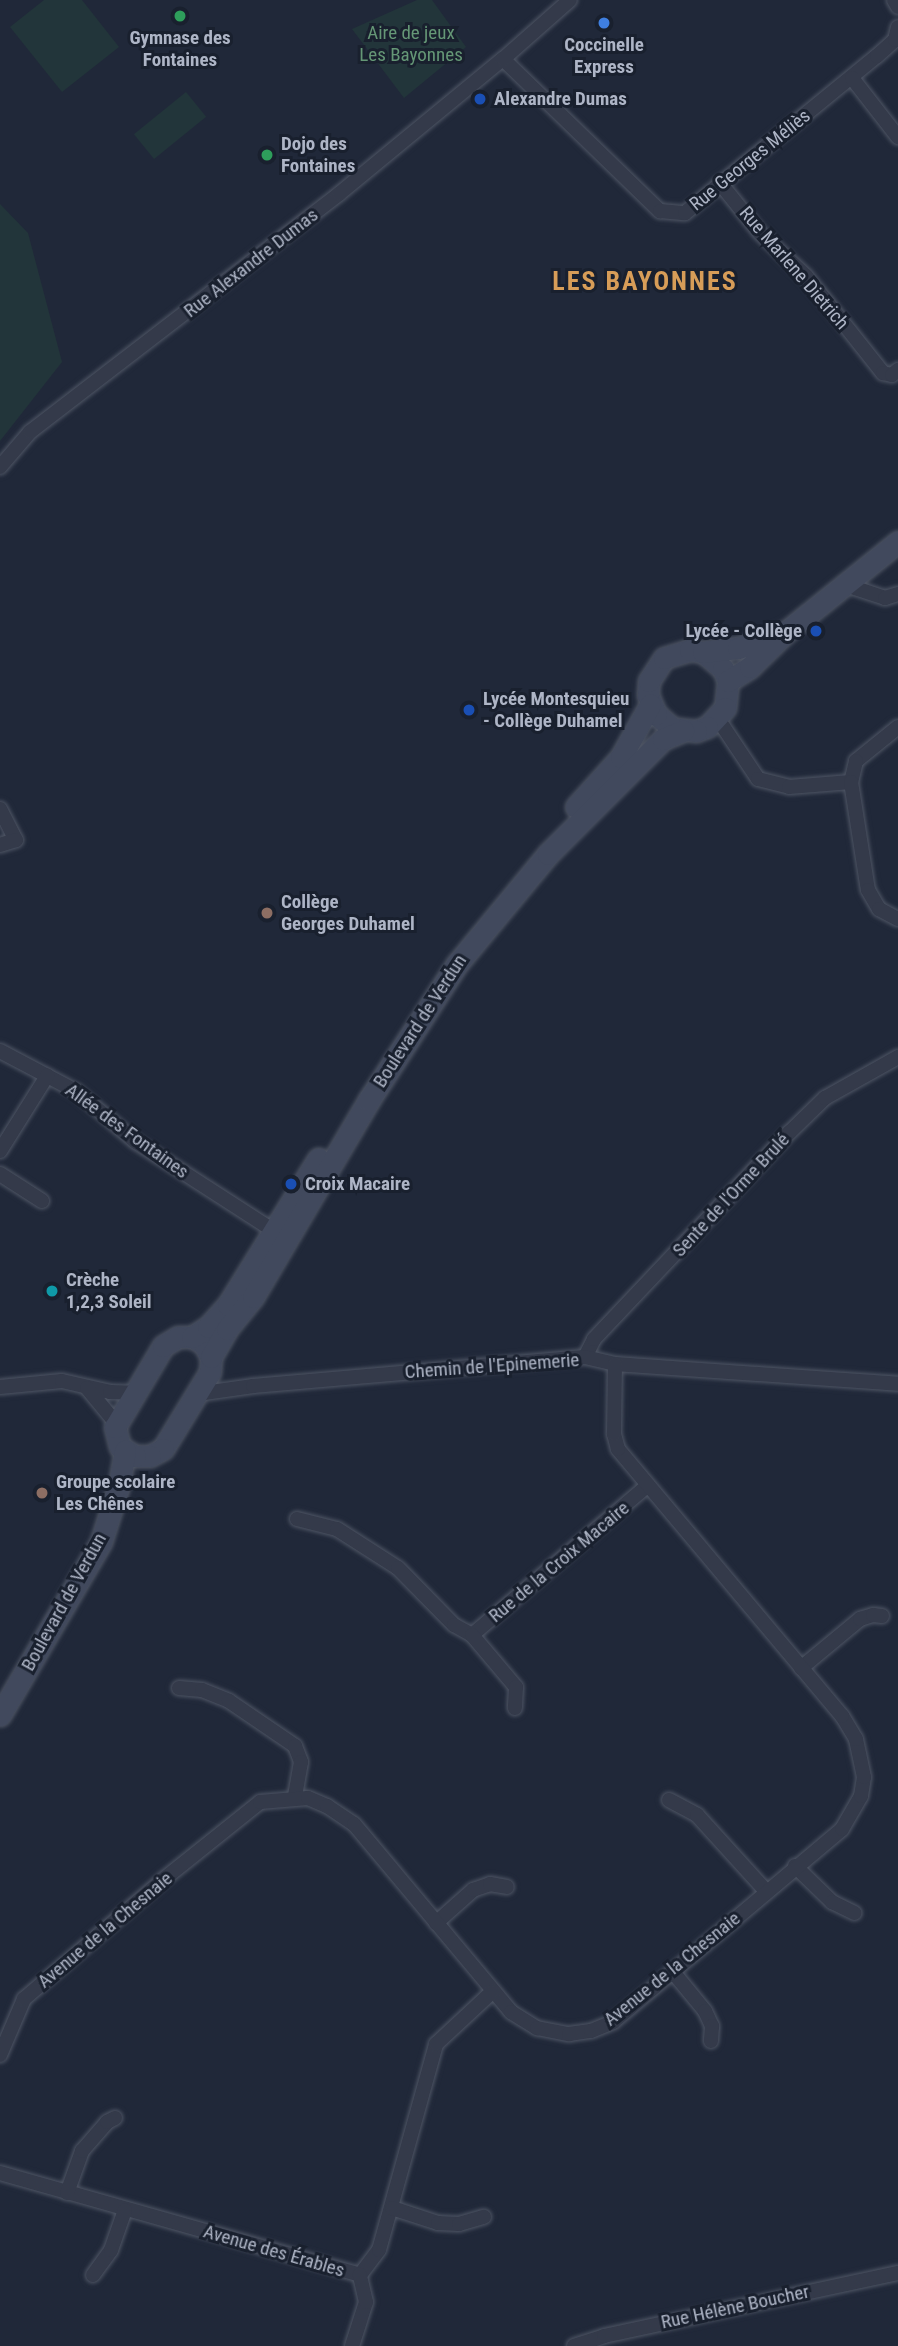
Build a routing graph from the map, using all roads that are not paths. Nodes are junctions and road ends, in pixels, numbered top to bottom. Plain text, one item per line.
1 (570, 0) edge
2 (894, 0) edge
3 (898, 7) edge
4 (898, 27) edge
5 (503, 59) junction
6 (852, 78) junction
7 (898, 137) edge
8 (720, 183) junction
9 (898, 370) edge
10 (0, 467) edge
11 (898, 542) edge
12 (846, 585) junction
13 (898, 594) edge
14 (786, 632) junction
15 (703, 652) junction
16 (728, 681) junction
17 (650, 705) junction
18 (718, 719) junction
19 (898, 727) edge
20 (683, 731) junction
21 (851, 782) junction
22 (0, 809) edge
23 (0, 845) edge
24 (898, 919) edge
25 (0, 1040) edge
26 (0, 1050) edge
27 (898, 1057) edge
28 (47, 1076) junction
29 (0, 1151) edge
30 (0, 1174) edge
31 (42, 1201) dead end
32 (280, 1235) junction
33 (192, 1337) junction
34 (585, 1357) junction
35 (211, 1362) junction
36 (615, 1364) junction
37 (898, 1384) edge
38 (253, 1386) junction
39 (0, 1387) edge
40 (87, 1388) junction
41 (134, 1393) junction
42 (197, 1394) junction
43 (116, 1423) junction
44 (125, 1451) junction
45 (147, 1457) junction
46 (119, 1485) junction
47 (648, 1485) junction
48 (298, 1519) dead end
49 (882, 1616) dead end
50 (472, 1635) junction
51 (801, 1668) junction
52 (179, 1688) dead end
53 (515, 1708) dead end
54 (0, 1715) edge
55 (295, 1797) junction
56 (669, 1800) dead end
57 (795, 1866) junction
58 (506, 1887) dead end
59 (766, 1891) junction
60 (855, 1913) dead end
61 (436, 1923) junction
62 (673, 1972) junction
63 (492, 1992) junction
64 (711, 2041) dead end
65 (0, 2056) edge
66 (115, 2118) dead end
67 (0, 2173) edge
68 (67, 2193) junction
69 (392, 2208) junction
70 (125, 2210) junction
71 (484, 2217) dead end
72 (898, 2273) edge
73 (93, 2275) dead end
74 (360, 2275) junction
75 (352, 2346) edge
76 (574, 2346) edge

1 - 5 street, Rue Alexandre Dumas
2 - 3 street
4 - 6 street, Rue Georges Méliès
5 - 8 street, Rue Georges Méliès
5 - 10 street, Rue Alexandre Dumas
6 - 7 street
6 - 8 street, Rue Georges Méliès
8 - 9 street, Rue Marlene Dietrich
11 - 12 main road
12 - 13 street
12 - 14 main road
14 - 15 main road
14 - 16 main road
15 - 16 main road
15 - 17 main road
16 - 18 main road
17 - 20 main road
17 - 32 main road, Boulevard de Verdun
18 - 20 main road
18 - 21 street
19 - 21 street
20 - 32 main road, Boulevard de Verdun
21 - 24 street
22 - 23 street
25 - 26 street, Allée des Fontaines
26 - 28 street, Allée des Fontaines
27 - 34 street, Sente de l'Orme Brulé
28 - 29 street
28 - 32 street, Allée des Fontaines
30 - 31 street
32 - 33 main road, Boulevard de Verdun
32 - 35 main road, Boulevard de Verdun
33 - 35 main road
33 - 41 main road, Boulevard de Verdun
34 - 36 street, Chemin de l'Epinemerie
34 - 38 street, Chemin de l'Epinemerie
35 - 38 street, Chemin de l'Epinemerie
35 - 42 main road, Boulevard de Verdun
36 - 37 street, Chemin de l'Epinemerie
36 - 47 street, Avenue de la Chesnaie
38 - 42 street, Chemin de l'Epinemerie
39 - 40 street
40 - 41 street
40 - 43 street
41 - 43 main road, Boulevard de Verdun
42 - 45 main road, Boulevard de Verdun
43 - 44 main road
44 - 45 main road
44 - 46 main road, Boulevard de Verdun
45 - 46 main road, Boulevard de Verdun
46 - 54 main road, Boulevard de Verdun
47 - 50 street, Rue de la Croix Macaire
47 - 51 street, Avenue de la Chesnaie
48 - 50 street, Rue de la Croix Macaire
49 - 51 street
50 - 53 street
51 - 57 street, Avenue de la Chesnaie
52 - 55 street
55 - 61 street, Avenue de la Chesnaie
55 - 65 street, Avenue de la Chesnaie
56 - 59 street
57 - 59 street, Avenue de la Chesnaie
57 - 60 street
58 - 61 street
59 - 62 street, Avenue de la Chesnaie
61 - 63 street, Avenue de la Chesnaie
62 - 63 street, Avenue de la Chesnaie
62 - 64 street
63 - 69 street, Avenue des Érables
66 - 68 street
67 - 68 street, Avenue des Érables
68 - 70 street, Avenue des Érables
69 - 71 street
69 - 74 street, Avenue des Érables
70 - 73 street
70 - 74 street, Avenue des Érables
72 - 76 street, Rue Hélène Boucher
74 - 75 street

